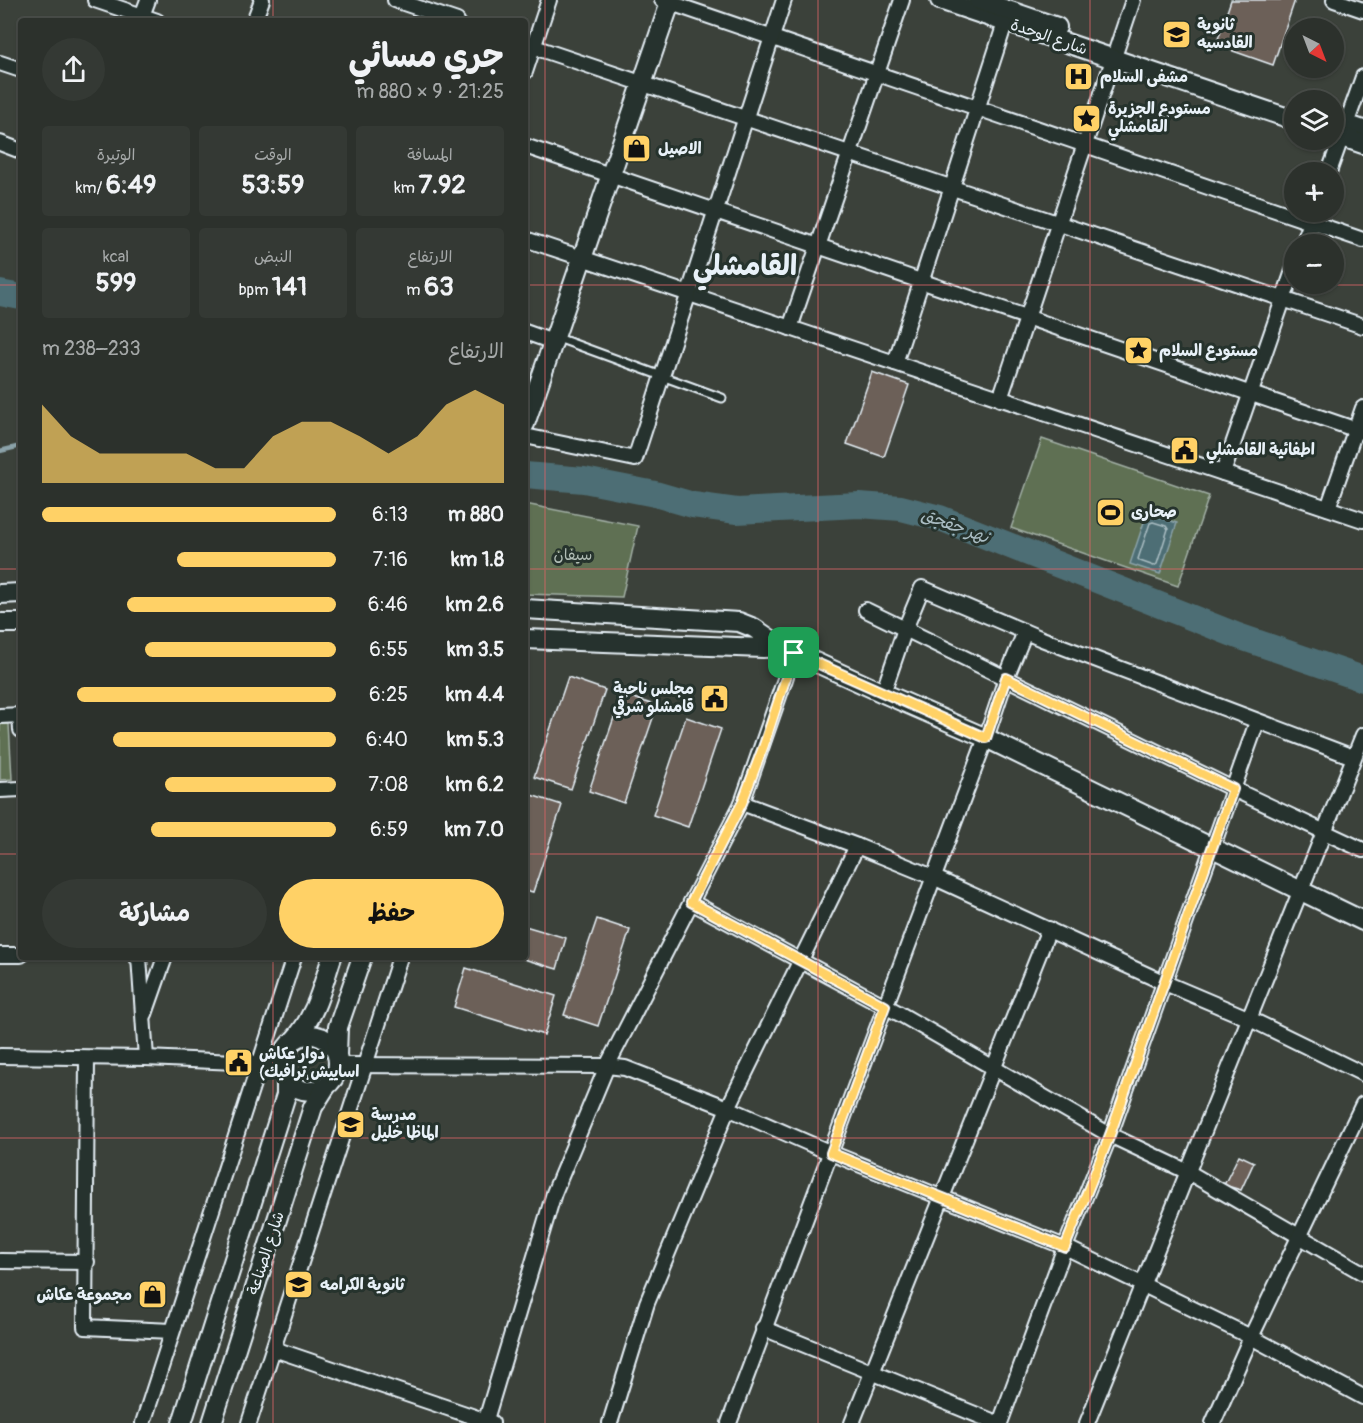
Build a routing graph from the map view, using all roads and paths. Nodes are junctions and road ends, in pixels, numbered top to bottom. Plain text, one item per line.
1 (95, 0) edge
2 (148, 0) edge
3 (262, 0) edge
4 (395, 0) edge
5 (549, 0) edge
6 (784, 0) edge
7 (902, 0) edge
8 (940, 0) edge
9 (978, 0) edge
10 (1133, 0) edge
11 (1334, 0) edge
12 (668, 1) edge
13 (1363, 10) edge
14 (139, 18) edge
15 (141, 18) edge
16 (256, 18) edge
17 (448, 18) edge
18 (1005, 22) junction
19 (772, 37) junction
20 (529, 45) edge
21 (1116, 53) junction
22 (0, 63) edge
23 (18, 69) edge
24 (877, 74) junction
25 (1363, 77) edge
26 (642, 83) junction
27 (1284, 104) edge
28 (978, 108) junction
29 (1284, 116) edge
30 (746, 118) junction
31 (1344, 126) edge
32 (1344, 130) edge
33 (0, 143) edge
34 (1363, 144) edge
35 (1085, 145) junction
36 (528, 147) edge
37 (18, 150) edge
38 (850, 153) junction
39 (610, 175) junction
40 (952, 188) junction
41 (1284, 208) edge
42 (716, 211) junction
43 (1324, 222) edge
44 (1059, 223) junction
45 (528, 240) edge
46 (1363, 240) edge
47 (819, 246) junction
48 (582, 258) junction
49 (922, 281) junction
50 (688, 294) junction
51 (1286, 294) edge
52 (1284, 299) junction
53 (1028, 317) junction
54 (1363, 326) edge
55 (790, 328) junction
56 (528, 333) edge
57 (554, 339) junction
58 (895, 363) junction
59 (662, 376) junction
60 (1250, 393) junction
61 (722, 398) dead end
62 (1000, 399) junction
63 (1363, 408) edge
64 (528, 415) edge
65 (1359, 430) edge
66 (528, 437) edge
67 (1223, 473) junction
68 (1328, 508) junction
69 (1363, 520) edge
70 (18, 593) edge
71 (0, 594) edge
72 (528, 609) edge
73 (866, 610) dead end
74 (0, 623) edge
75 (18, 623) edge
76 (904, 628) junction
77 (1025, 632) junction
78 (528, 639) edge
79 (788, 650) junction
80 (1006, 678) junction
81 (883, 693) junction
82 (18, 715) edge
83 (0, 716) edge
84 (1257, 722) junction
85 (1363, 735) edge
86 (986, 738) junction
87 (1353, 757) junction
88 (18, 789) edge
89 (1233, 789) junction
90 (0, 790) edge
91 (742, 803) junction
92 (1325, 832) junction
93 (857, 846) junction
94 (1212, 847) junction
95 (1363, 850) edge
96 (933, 878) junction
97 (1302, 891) junction
98 (691, 902) junction
99 (1363, 921) edge
100 (1049, 929) junction
101 (0, 955) edge
102 (18, 955) edge
103 (139, 960) edge
104 (164, 960) edge
105 (293, 960) edge
106 (331, 960) edge
107 (361, 960) edge
108 (399, 960) edge
109 (800, 960) junction
110 (1165, 983) junction
111 (885, 1006) junction
112 (143, 1019) junction
113 (1250, 1019) junction
114 (294, 1040) junction
115 (0, 1056) edge
116 (87, 1058) junction
117 (146, 1059) junction
118 (338, 1061) junction
119 (258, 1064) junction
120 (365, 1066) junction
121 (607, 1066) junction
122 (284, 1068) junction
123 (994, 1068) junction
124 (1363, 1074) edge
125 (327, 1085) junction
126 (1363, 1104) edge
127 (728, 1108) junction
128 (1110, 1135) junction
129 (831, 1153) junction
130 (1188, 1172) junction
131 (941, 1198) junction
132 (1300, 1237) junction
133 (1065, 1247) junction
134 (0, 1261) edge
135 (87, 1263) junction
136 (1363, 1273) edge
137 (1143, 1284) junction
138 (763, 1328) junction
139 (172, 1331) junction
140 (1251, 1337) junction
141 (274, 1349) junction
142 (873, 1372) junction
143 (1363, 1396) edge
144 (487, 1422) edge
145 (143, 1423) edge
146 (182, 1423) edge
147 (212, 1423) edge
148 (249, 1423) edge
149 (610, 1423) edge
150 (729, 1423) edge
151 (852, 1423) edge
152 (998, 1423) edge
153 (1087, 1423) edge
154 (1214, 1423) edge

1 - 14 street
2 - 15 street
3 - 16 street
4 - 17 street
5 - 20 street
6 - 19 street
7 - 24 street
8 - 18 street, شارع الوحدة
9 - 21 street, شارع الوحدة
10 - 21 street
11 - 13 street
12 - 19 street
12 - 26 street
18 - 21 street, شارع الوحدة
18 - 28 street
19 - 24 street
19 - 30 street
20 - 26 street
21 - 27 street, شارع الوحدة
21 - 29 street, شارع الوحدة
21 - 35 street
22 - 23 street
24 - 28 street
24 - 38 street
25 - 31 street
26 - 30 street
26 - 39 street
28 - 35 street
28 - 40 street
30 - 38 street
30 - 42 street
32 - 34 street
33 - 37 street
35 - 41 street
35 - 44 street
36 - 39 street
38 - 40 street
38 - 47 street
39 - 42 street
39 - 48 street
40 - 44 street
40 - 49 street
42 - 47 street
42 - 50 street
43 - 46 street
44 - 52 street
44 - 53 street
45 - 48 street
47 - 49 street
47 - 55 street
48 - 50 street
48 - 57 street
49 - 53 street
49 - 58 street
50 - 55 street
50 - 59 street
51 - 52 street
52 - 54 street
52 - 60 street
53 - 60 street
53 - 62 street
55 - 58 street
56 - 57 street
57 - 59 lane
57 - 64 street
58 - 62 street
59 - 61 lane
59 - 66 street
60 - 65 street
60 - 67 street
62 - 67 street
63 - 65 street
65 - 68 street
67 - 68 street
68 - 69 street
70 - 71 street
72 - 79 street
73 - 76 street
74 - 75 street
76 - 77 street
76 - 80 street
76 - 81 street
77 - 80 street
77 - 84 street
78 - 79 street
79 - 81 street
79 - 91 street
80 - 86 street
80 - 89 street
81 - 86 street
82 - 83 street
84 - 87 street
84 - 89 street
85 - 87 street
86 - 94 street
86 - 96 street
87 - 92 street
88 - 90 street
89 - 92 street
89 - 94 street
91 - 93 street
91 - 98 street
92 - 95 street
92 - 97 street
93 - 96 street
93 - 109 street
94 - 97 street
94 - 110 street
96 - 100 street
96 - 111 street
97 - 99 street
97 - 113 street
98 - 109 street
98 - 121 street
100 - 110 street
100 - 123 street
101 - 102 street
103 - 112 street
104 - 112 street
105 - 119 street
106 - 114 street
107 - 118 street
108 - 120 street
109 - 111 street
109 - 127 street
110 - 113 street
110 - 128 street
111 - 123 street
111 - 129 street
112 - 117 street
113 - 124 street
113 - 130 street
114 - 118 street
114 - 122 street
115 - 116 street
116 - 117 street
116 - 135 street
117 - 119 street
118 - 120 street
118 - 125 street
119 - 122 street
119 - 139 street
120 - 121 street
120 - 141 street
121 - 127 street
121 - 144 street
122 - 125 street
122 - 146 street
123 - 128 street
123 - 131 street
125 - 147 street, شارع الصناعة
126 - 132 street
127 - 129 street
127 - 149 street
128 - 130 street
128 - 133 street
129 - 131 street
129 - 138 street
130 - 132 street
130 - 137 street
131 - 133 street
131 - 142 street
132 - 136 street
132 - 140 street
133 - 137 street
133 - 152 street
134 - 135 street
135 - 139 street
137 - 140 street
137 - 153 street
138 - 142 street
138 - 150 street
139 - 145 street
140 - 143 street
140 - 154 street
141 - 144 street
141 - 148 street
142 - 151 street
142 - 152 street

